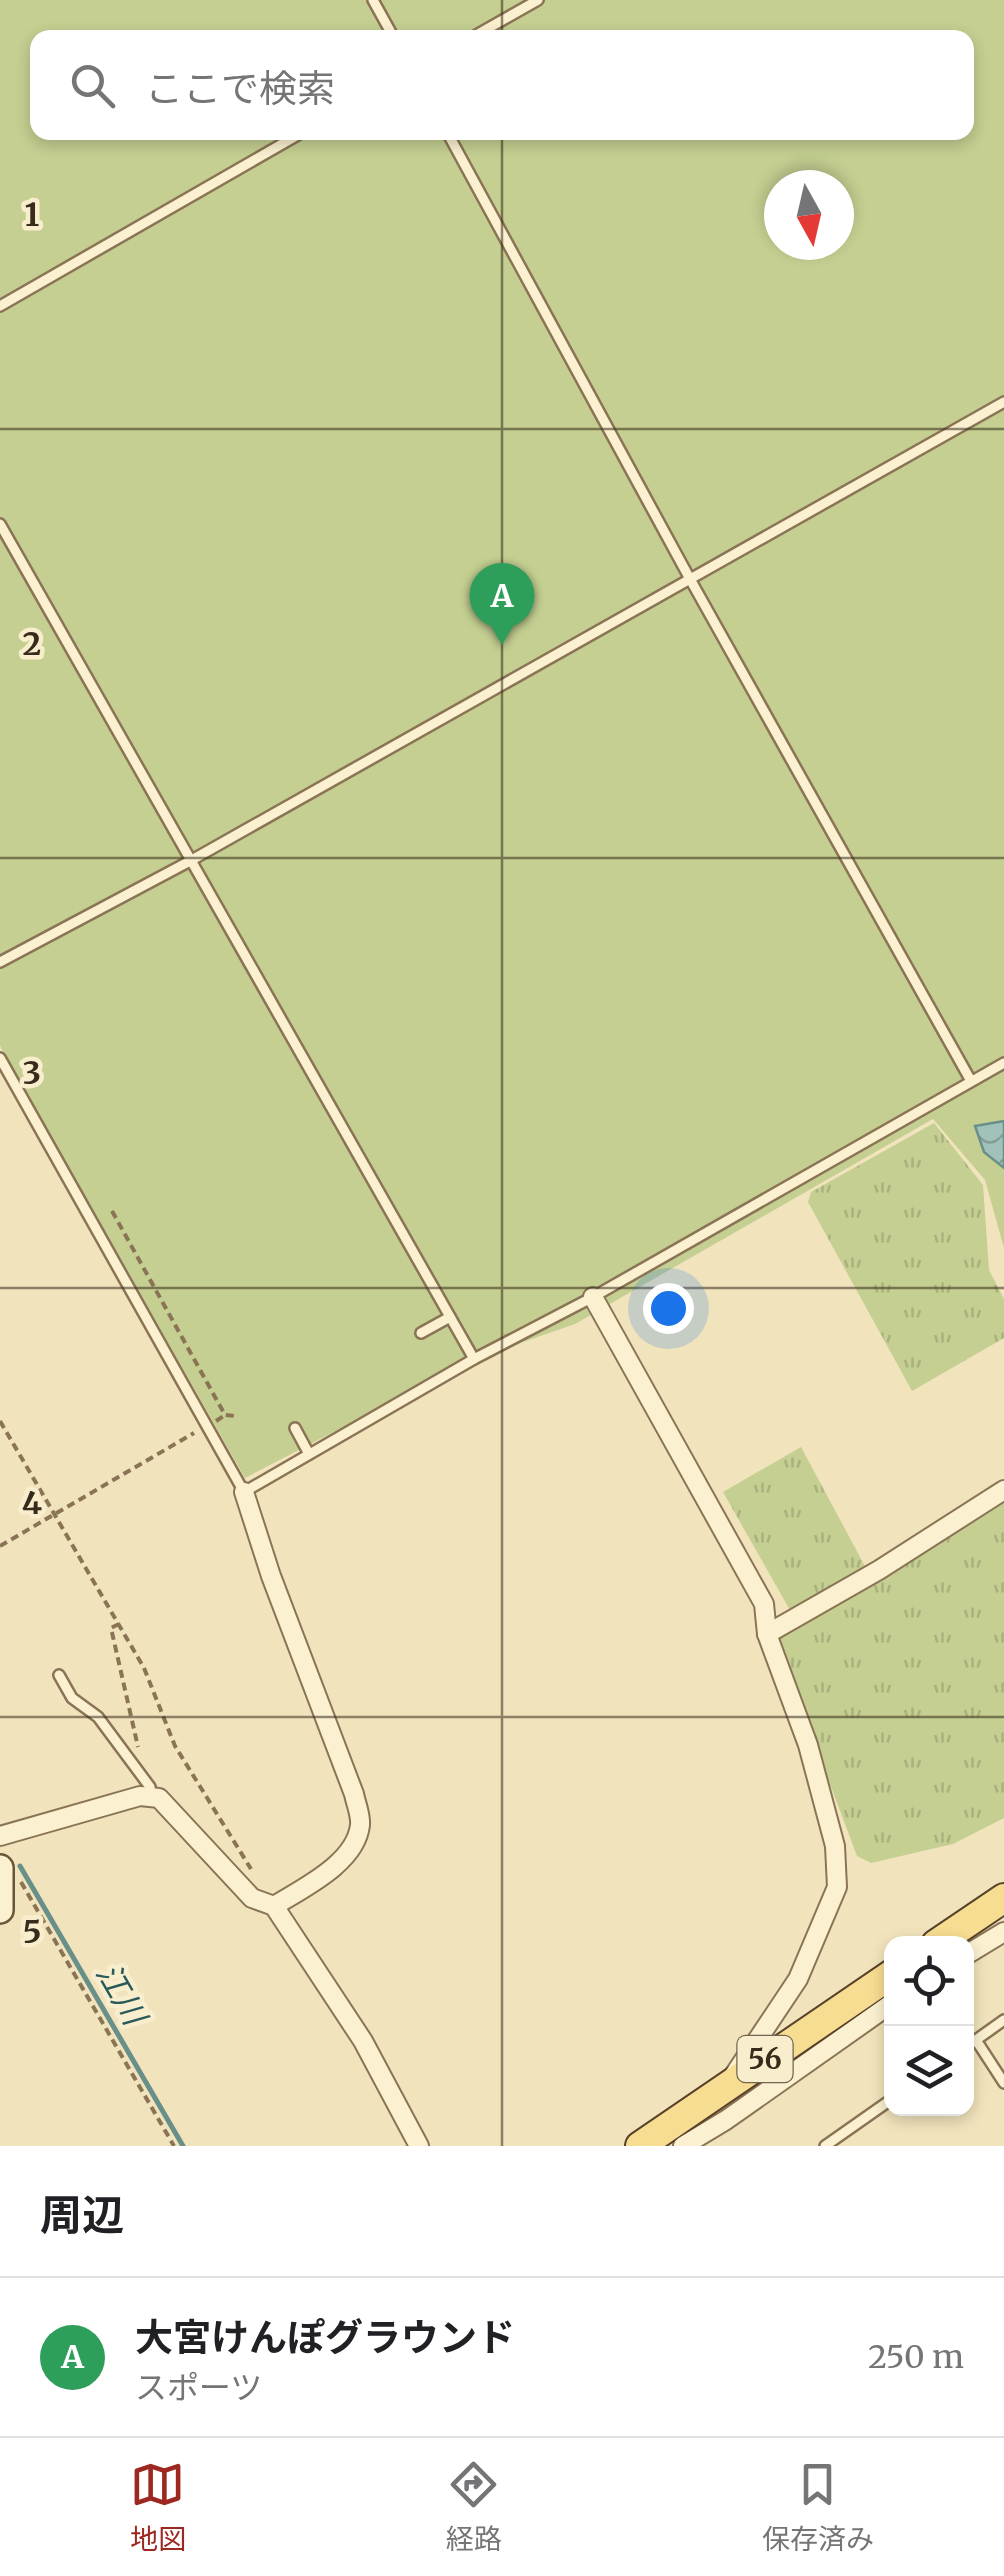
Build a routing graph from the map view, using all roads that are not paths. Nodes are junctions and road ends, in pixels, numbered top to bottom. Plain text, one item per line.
1 (373, 0) edge
2 (538, 0) edge
3 (390, 30) edge
4 (484, 30) edge
5 (289, 140) edge
6 (450, 140) edge
7 (0, 306) edge
8 (1004, 402) edge
9 (0, 524) edge
10 (690, 578) junction
11 (190, 860) junction
12 (0, 962) edge
13 (0, 1058) edge
14 (1004, 1062) edge
15 (972, 1081) junction
16 (593, 1296) junction
17 (450, 1317) junction
18 (421, 1333) dead end
19 (474, 1358) junction
20 (295, 1428) dead end
21 (310, 1454) junction
22 (1004, 1490) edge
23 (244, 1492) junction
24 (767, 1634) junction
25 (59, 1675) dead end
26 (151, 1797) junction
27 (0, 1836) edge
28 (1, 1873) edge
29 (1004, 1898) edge
30 (274, 1906) junction
31 (0, 1910) edge
32 (1004, 1932) edge
33 (948, 1936) edge
34 (974, 1949) edge
35 (884, 1979) edge
36 (884, 2009) edge
37 (1004, 2020) edge
38 (974, 2041) edge
39 (974, 2047) edge
40 (1004, 2083) edge
41 (727, 2085) junction
42 (884, 2105) edge
43 (420, 2146) edge
44 (640, 2146) edge
45 (683, 2146) edge
46 (825, 2146) edge

1 - 3 lane
2 - 4 lane
5 - 7 lane
6 - 10 lane
8 - 10 lane
9 - 11 lane
10 - 11 lane
10 - 15 lane
11 - 12 lane
11 - 17 lane
13 - 23 lane
14 - 15 lane
15 - 16 lane
16 - 19 lane
16 - 24 street
17 - 18 lane
17 - 19 lane
19 - 21 lane
20 - 21 lane
21 - 23 lane
22 - 24 street
23 - 30 street
24 - 41 street
25 - 26 lane
26 - 27 street
26 - 30 street
28 - 31 street
29 - 33 main road
30 - 43 street
32 - 34 street
35 - 41 main road, 56
36 - 45 street
37 - 38 lane
39 - 40 lane
41 - 44 main road, 56
42 - 46 lane

